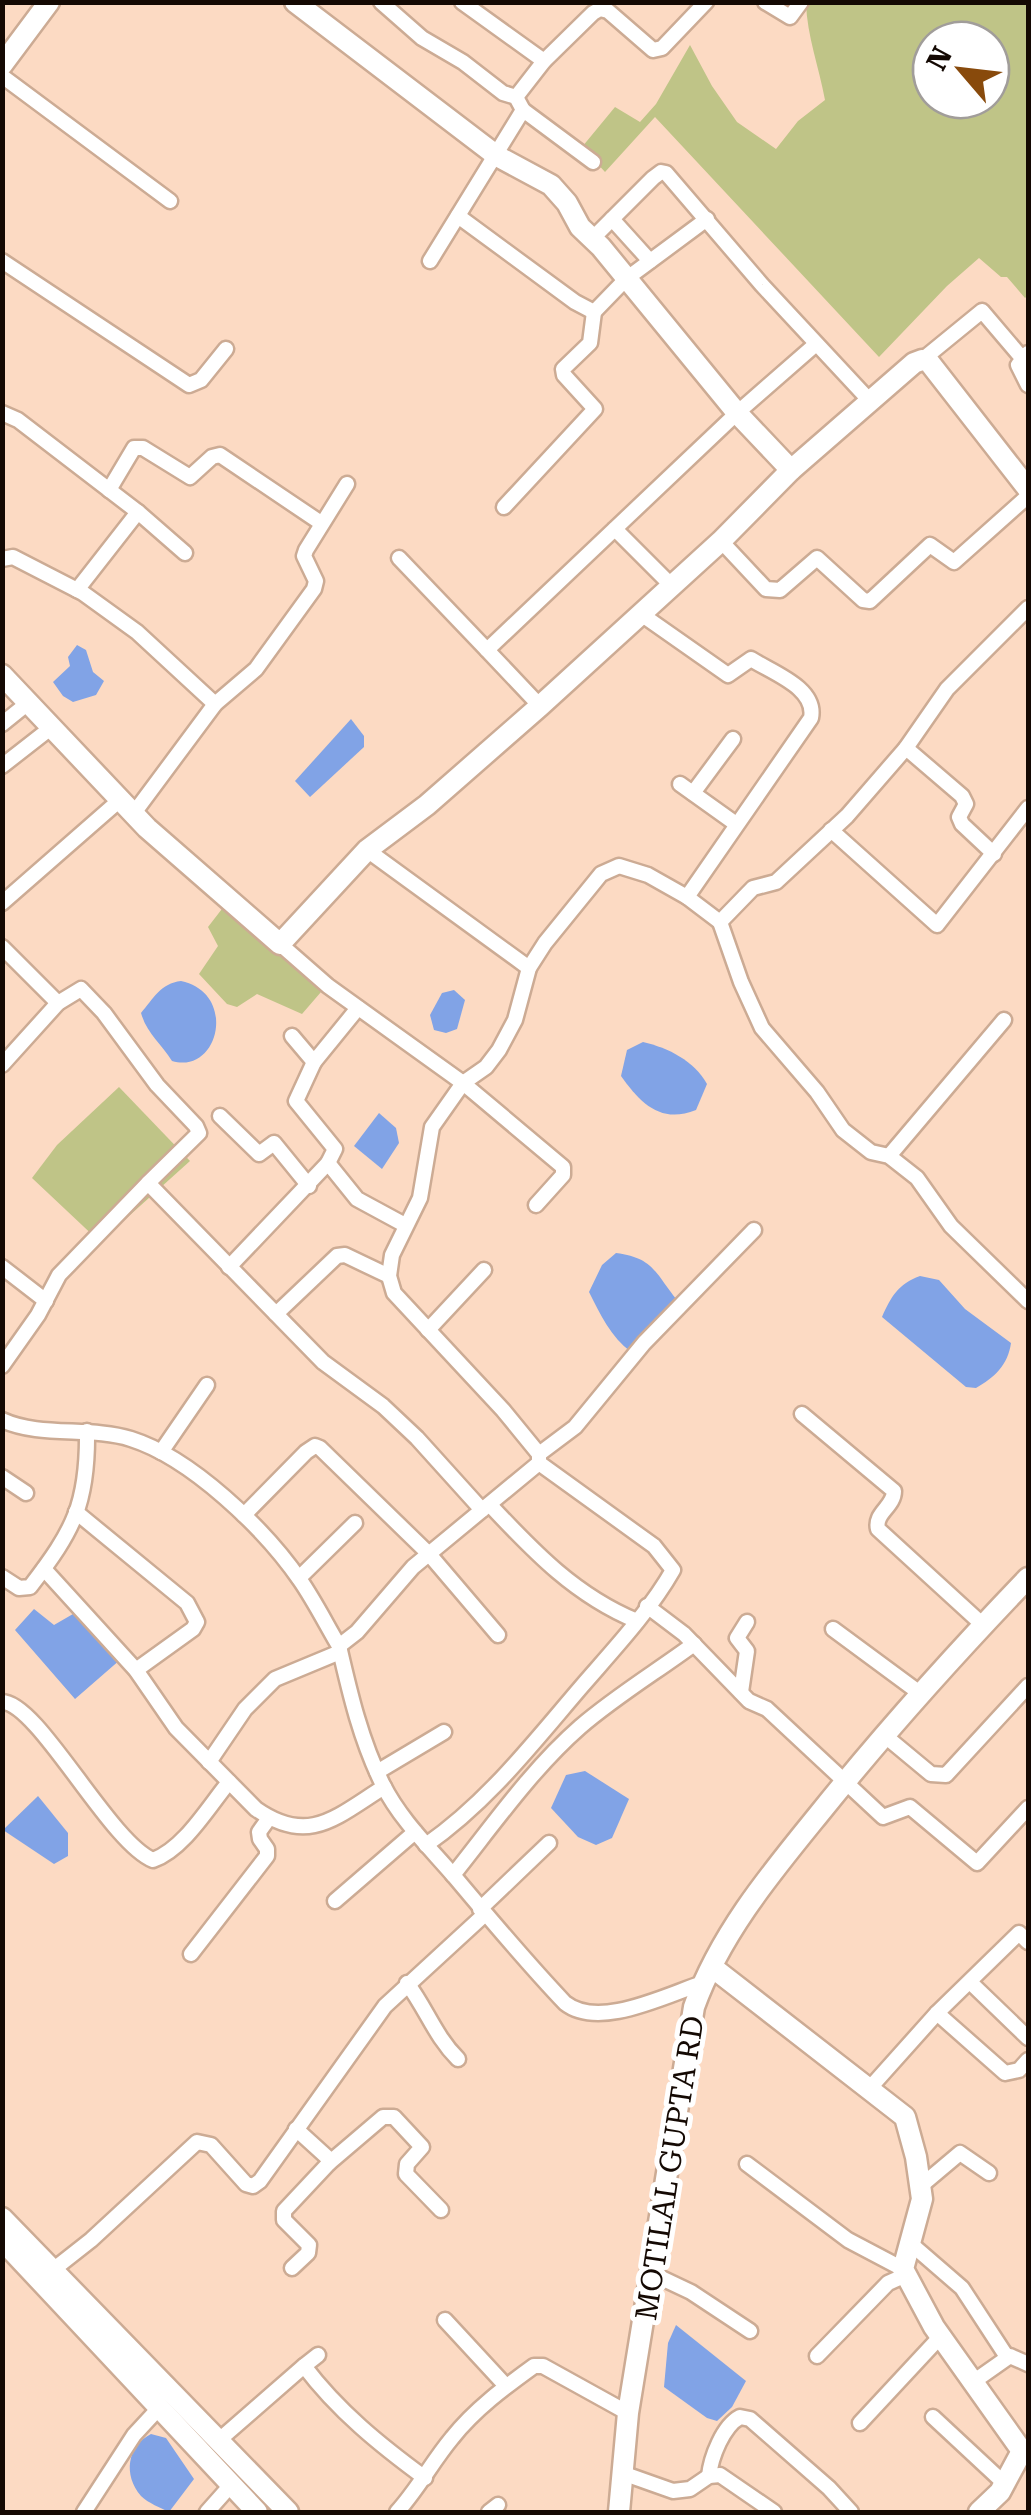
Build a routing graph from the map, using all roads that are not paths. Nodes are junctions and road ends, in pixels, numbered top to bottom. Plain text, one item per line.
1 (49, 2) edge
2 (295, 2) edge
3 (381, 2) edge
4 (462, 2) edge
5 (706, 2) edge
6 (765, 2) edge
7 (801, 2) edge
8 (587, 8) edge
9 (544, 61) junction
10 (3, 66) edge
11 (520, 103) junction
12 (496, 156) junction
13 (593, 162) dead end
14 (170, 201) dead end
15 (458, 216) junction
16 (612, 219) junction
17 (708, 219) junction
18 (592, 239) junction
19 (2, 261) edge
20 (430, 261) dead end
21 (650, 261) junction
22 (626, 279) junction
23 (594, 312) junction
24 (816, 344) junction
25 (226, 349) dead end
26 (1025, 356) edge
27 (922, 360) junction
28 (1028, 385) edge
29 (870, 401) junction
30 (2, 413) edge
31 (737, 413) junction
32 (791, 470) junction
33 (347, 484) dead end
34 (108, 490) junction
35 (1028, 492) edge
36 (504, 507) dead end
37 (138, 512) junction
38 (321, 523) junction
39 (615, 529) junction
40 (721, 541) junction
41 (185, 553) dead end
42 (399, 558) dead end
43 (2, 559) edge
44 (672, 586) junction
45 (77, 590) junction
46 (1028, 608) edge
47 (642, 614) junction
48 (487, 650) junction
49 (2, 675) edge
50 (28, 703) junction
51 (215, 704) junction
52 (540, 706) junction
53 (2, 724) edge
54 (52, 727) junction
55 (733, 739) dead end
56 (906, 748) junction
57 (2, 766) edge
58 (680, 784) dead end
59 (693, 794) junction
60 (128, 806) junction
61 (1028, 808) edge
62 (736, 824) junction
63 (830, 830) junction
64 (367, 850) junction
65 (994, 854) junction
66 (688, 897) junction
67 (2, 903) edge
68 (720, 922) junction
69 (280, 944) junction
70 (2, 947) edge
71 (530, 968) junction
72 (58, 1003) junction
73 (358, 1008) junction
74 (1004, 1020) dead end
75 (292, 1036) dead end
76 (314, 1062) junction
77 (2, 1066) edge
78 (463, 1083) junction
79 (220, 1116) dead end
80 (889, 1156) junction
81 (328, 1164) junction
82 (148, 1182) junction
83 (309, 1186) junction
84 (536, 1205) dead end
85 (404, 1225) junction
86 (754, 1230) dead end
87 (230, 1267) junction
88 (2, 1268) edge
89 (484, 1270) dead end
90 (389, 1276) junction
91 (46, 1301) junction
92 (1028, 1301) edge
93 (276, 1314) junction
94 (428, 1330) junction
95 (2, 1366) edge
96 (207, 1385) dead end
97 (802, 1414) dead end
98 (2, 1420) edge
99 (87, 1431) junction
100 (161, 1452) junction
101 (539, 1459) junction
102 (2, 1477) edge
103 (26, 1492) dead end
104 (486, 1508) junction
105 (76, 1512) junction
106 (244, 1515) junction
107 (356, 1523) dead end
108 (429, 1554) junction
109 (44, 1569) junction
110 (2, 1577) edge
111 (299, 1578) junction
112 (1028, 1578) edge
113 (648, 1606) junction
114 (637, 1621) junction
115 (747, 1622) dead end
116 (983, 1625) junction
117 (833, 1629) dead end
118 (498, 1635) dead end
119 (694, 1644) junction
120 (340, 1649) junction
121 (136, 1670) junction
122 (1028, 1686) edge
123 (740, 1692) junction
124 (921, 1694) junction
125 (2, 1702) edge
126 (444, 1732) dead end
127 (884, 1735) junction
128 (209, 1762) junction
129 (378, 1772) junction
130 (845, 1781) junction
131 (230, 1782) junction
132 (384, 1787) junction
133 (1028, 1808) edge
134 (269, 1818) junction
135 (414, 1832) junction
136 (549, 1843) dead end
137 (426, 1845) junction
138 (452, 1875) junction
139 (335, 1902) dead end
140 (482, 1912) junction
141 (1025, 1932) edge
142 (191, 1954) dead end
143 (708, 1975) junction
144 (970, 1982) junction
145 (408, 1984) junction
146 (937, 2013) junction
147 (1028, 2038) edge
148 (458, 2058) dead end
149 (1028, 2060) edge
150 (868, 2089) junction
151 (296, 2129) junction
152 (329, 2163) junction
153 (747, 2164) dead end
154 (989, 2173) dead end
155 (922, 2186) junction
156 (441, 2210) dead end
157 (2, 2218) edge
158 (2, 2240) edge
159 (910, 2243) junction
160 (292, 2268) dead end
161 (905, 2272) junction
162 (47, 2274) junction
163 (653, 2274) junction
164 (444, 2320) dead end
165 (750, 2331) dead end
166 (940, 2337) junction
167 (318, 2355) dead end
168 (817, 2356) dead end
169 (1007, 2357) junction
170 (1028, 2364) edge
171 (304, 2366) junction
172 (973, 2382) junction
173 (506, 2386) junction
174 (160, 2408) junction
175 (628, 2413) junction
176 (933, 2416) dead end
177 (860, 2424) dead end
178 (218, 2441) junction
179 (1025, 2448) edge
180 (625, 2474) junction
181 (708, 2476) junction
182 (425, 2478) junction
183 (1004, 2484) junction
184 (230, 2485) junction
185 (84, 2512) edge
186 (207, 2512) edge
187 (256, 2512) edge
188 (288, 2512) edge
189 (396, 2512) edge
190 (619, 2512) edge
191 (774, 2512) edge
192 (851, 2512) edge
193 (979, 2512) edge

1 - 10 street
2 - 12 street
3 - 11 street
4 - 9 street
5 - 8 street
6 - 7 street
8 - 9 street
9 - 11 street
10 - 14 street
11 - 12 street
11 - 13 street
12 - 15 street
12 - 18 street
15 - 20 street
15 - 23 street
16 - 17 street
16 - 18 street
16 - 21 street
17 - 21 street
17 - 24 street
18 - 22 street
19 - 25 street
21 - 22 street
22 - 23 street
22 - 31 street
23 - 36 street
24 - 29 street
24 - 31 street
26 - 27 street
26 - 28 street
27 - 29 street
27 - 35 street
29 - 32 street
30 - 34 street
31 - 32 street
31 - 39 street
32 - 40 street
33 - 38 street
34 - 37 street
34 - 38 street
35 - 40 street
37 - 41 street
37 - 45 street
38 - 51 street
39 - 44 street
39 - 48 street
40 - 44 street
42 - 48 street
43 - 45 street
44 - 47 street
45 - 51 street
46 - 56 street
47 - 52 street
47 - 62 street
48 - 52 street
49 - 50 street
50 - 53 street
50 - 54 street
51 - 60 street
52 - 64 street
54 - 57 street
54 - 60 street
55 - 59 street
56 - 63 street
56 - 65 street
58 - 59 street
59 - 62 street
60 - 67 street
60 - 69 street
61 - 65 street
62 - 66 street
63 - 65 street
63 - 68 street
64 - 69 street
64 - 71 street
66 - 68 street
66 - 71 street
68 - 80 street
69 - 73 street
70 - 72 street
71 - 78 street
72 - 77 street
72 - 82 street
73 - 76 street
73 - 78 street
74 - 80 street
75 - 76 street
76 - 81 street
78 - 84 street
78 - 85 street
79 - 83 street
80 - 92 street
81 - 83 street
81 - 85 street
82 - 87 street
82 - 91 street
83 - 87 street
85 - 90 street
86 - 101 street
87 - 93 street
88 - 91 street
89 - 94 street
90 - 93 street
90 - 94 street
91 - 95 street
93 - 104 street
94 - 101 street
96 - 100 street
97 - 116 street
98 - 99 street
99 - 100 street
99 - 105 street
100 - 106 street
101 - 104 street
101 - 113 street
102 - 103 street
104 - 108 street
104 - 114 street
105 - 109 street
105 - 121 street
106 - 108 street
106 - 111 street
107 - 111 street
108 - 118 street
108 - 120 street
109 - 110 street
109 - 121 street
111 - 120 street
112 - 116 street, MOTILAL GUPTA RD
113 - 114 street
113 - 119 street
114 - 137 street
115 - 123 street
116 - 124 street, MOTILAL GUPTA RD
117 - 124 street
119 - 123 street
119 - 138 street
120 - 128 street
120 - 129 street
121 - 128 street
122 - 127 street
123 - 130 street
124 - 127 street, MOTILAL GUPTA RD
125 - 131 street
126 - 129 street
127 - 130 street, MOTILAL GUPTA RD
128 - 131 street
129 - 132 street
130 - 133 street
130 - 143 street, MOTILAL GUPTA RD
131 - 134 street
132 - 134 street
132 - 135 street
134 - 142 street
135 - 137 street
135 - 139 street
136 - 140 street
137 - 138 street
138 - 140 street
140 - 143 street
140 - 145 street
141 - 144 street
143 - 150 street
143 - 163 street, MOTILAL GUPTA RD
144 - 146 street
144 - 147 street
145 - 148 street
145 - 151 street
146 - 149 street
146 - 150 street
150 - 155 street
151 - 152 street
151 - 162 street
152 - 156 street
152 - 160 street
153 - 161 street
154 - 155 street
155 - 159 street
157 - 162 street
158 - 162 street
159 - 161 street
159 - 169 street
161 - 166 street
161 - 168 street
162 - 174 street
162 - 178 street
163 - 165 street
163 - 175 street, MOTILAL GUPTA RD
164 - 173 street
166 - 172 street
166 - 177 street
167 - 171 street
169 - 170 street
169 - 172 street
171 - 178 street
171 - 182 street
172 - 179 street
173 - 175 street
173 - 182 street
174 - 184 street
174 - 185 street
175 - 180 street, MOTILAL GUPTA RD
176 - 183 street
178 - 188 street
179 - 183 street
180 - 181 street
180 - 190 street, MOTILAL GUPTA RD
181 - 191 street
181 - 192 street
182 - 189 street
183 - 193 street
184 - 186 street
184 - 187 street

